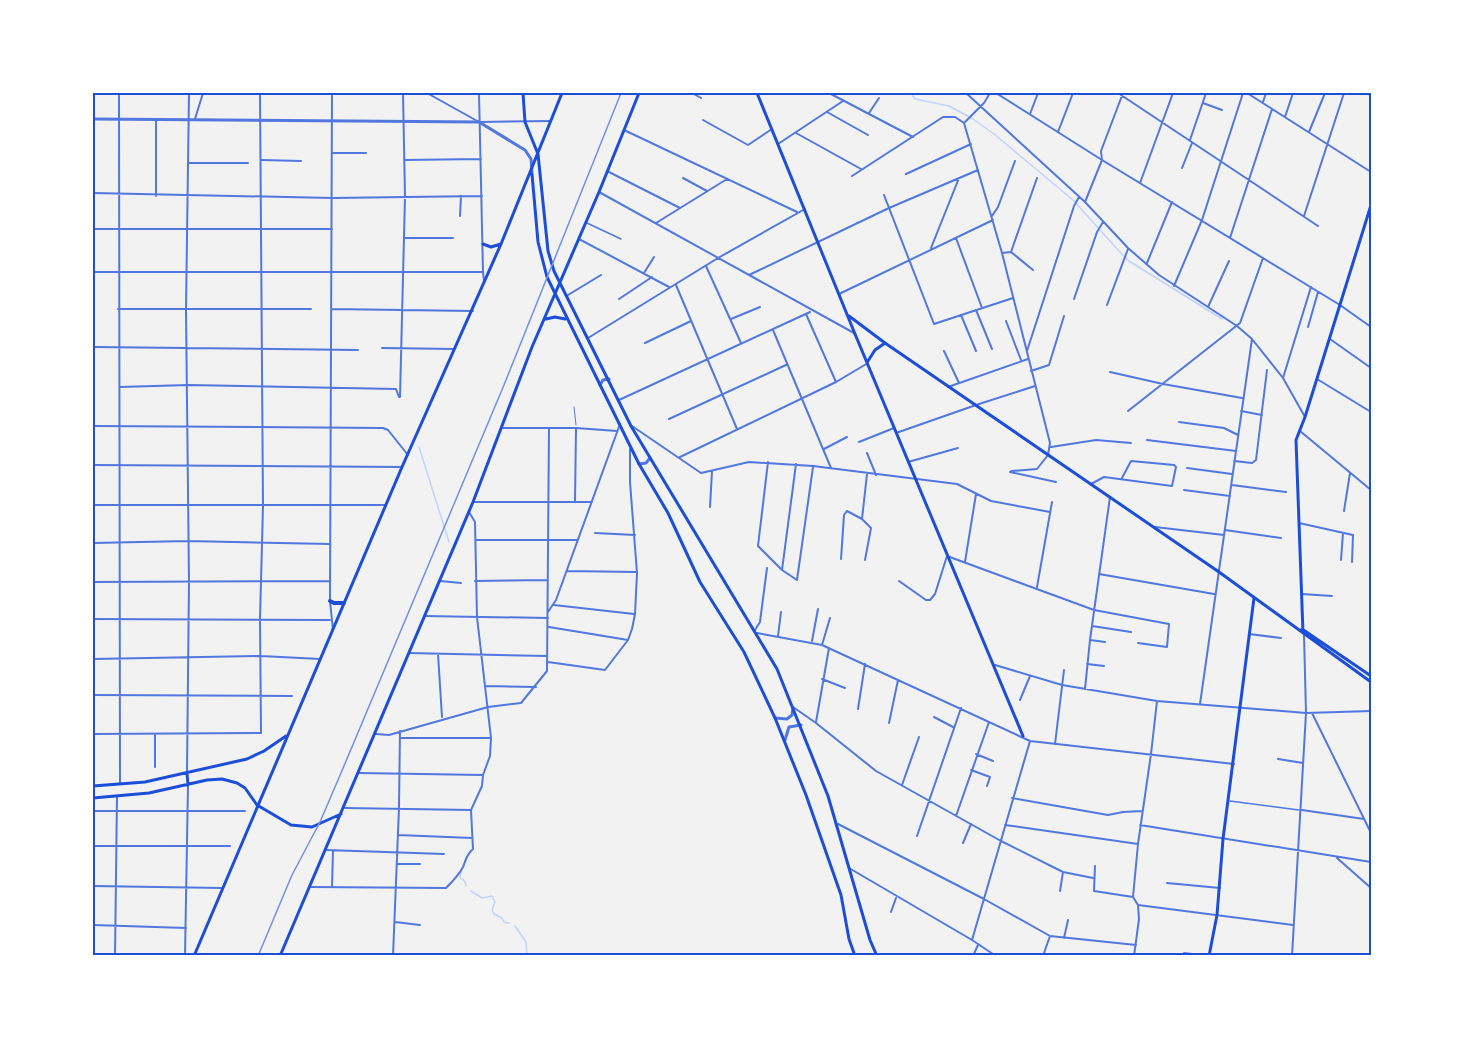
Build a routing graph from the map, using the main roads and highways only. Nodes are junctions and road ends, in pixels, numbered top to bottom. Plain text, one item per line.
1 (523, 93) edge
2 (562, 93) edge
3 (638, 93) edge
4 (757, 93) edge
5 (538, 154) junction
6 (532, 172) junction
7 (1371, 205) edge
8 (483, 244) road end
9 (501, 244) junction
10 (560, 283) junction
11 (555, 295) junction
12 (848, 315) junction
13 (544, 320) junction
14 (567, 321) junction
15 (885, 343) junction
16 (868, 363) junction
17 (1254, 598) junction
18 (330, 601) road end
19 (344, 603) junction
20 (1297, 628) junction
21 (1303, 629) junction
22 (1304, 635) junction
23 (1371, 676) edge
24 (1371, 682) edge
25 (287, 734) junction
26 (1023, 736) road end
27 (187, 773) junction
28 (188, 785) junction
29 (93, 786) edge
30 (94, 797) edge
31 (257, 805) junction
32 (342, 813) junction
33 (194, 956) edge
34 (280, 956) edge
35 (855, 956) edge
36 (877, 956) edge
37 (1208, 956) edge

1 - 5 main road
2 - 5 main road
3 - 10 main road
4 - 12 main road
5 - 6 main road
5 - 10 main road
6 - 9 main road
6 - 11 main road
7 - 21 main road
8 - 9 main road
9 - 19 main road
10 - 11 main road
10 - 36 main road
11 - 13 main road
11 - 14 main road
12 - 15 main road
12 - 16 main road
13 - 14 main road
13 - 32 main road
14 - 35 main road
15 - 16 main road
15 - 17 main road
16 - 26 main road
17 - 20 main road
17 - 37 main road
18 - 19 main road
19 - 25 main road
20 - 21 main road
20 - 22 main road
21 - 22 main road
21 - 23 main road
22 - 24 main road
25 - 27 main road
25 - 31 main road
27 - 28 main road
27 - 29 main road
28 - 30 main road
28 - 31 main road
31 - 32 main road
31 - 33 main road
32 - 34 main road

